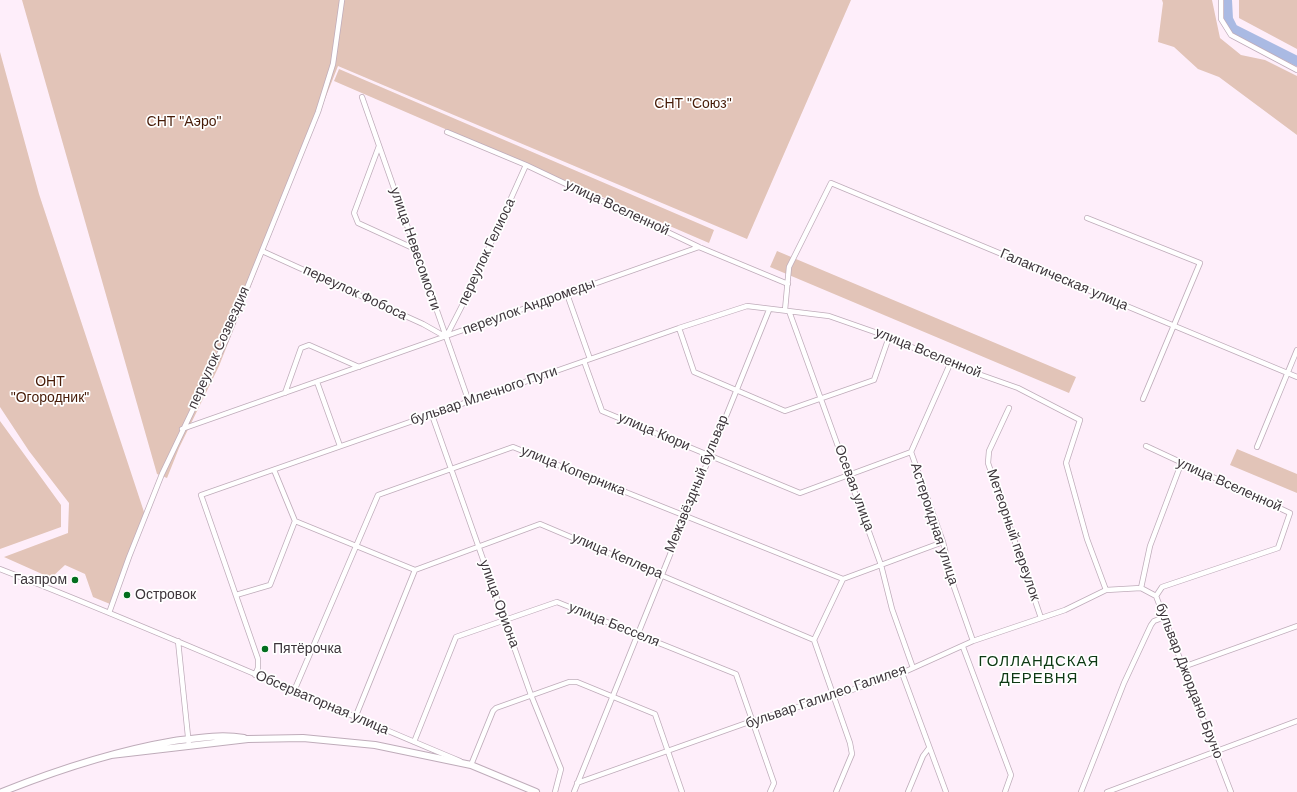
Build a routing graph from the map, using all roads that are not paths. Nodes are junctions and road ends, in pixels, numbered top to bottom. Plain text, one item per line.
1 (342, 0) edge
2 (1221, 0) edge
3 (1297, 70) edge
4 (362, 97) dead end
5 (447, 132) dead end
6 (378, 146) junction
7 (526, 165) junction
8 (1087, 218) dead end
9 (699, 247) junction
10 (415, 249) junction
11 (262, 251) junction
12 (788, 284) junction
13 (567, 294) junction
14 (769, 310) junction
15 (787, 311) junction
16 (1173, 327) junction
17 (679, 328) junction
18 (446, 337) junction
19 (889, 337) junction
20 (1297, 350) edge
21 (590, 359) junction
22 (584, 361) junction
23 (950, 364) junction
24 (359, 367) junction
25 (1287, 374) junction
26 (1297, 378) edge
27 (317, 382) junction
28 (735, 390) junction
29 (285, 393) junction
30 (822, 398) junction
31 (1143, 399) dead end
32 (469, 402) junction
33 (1009, 408) dead end
34 (432, 415) junction
35 (182, 429) junction
36 (340, 446) junction
37 (1146, 446) dead end
38 (1257, 447) dead end
39 (911, 452) junction
40 (709, 455) junction
41 (1181, 464) junction
42 (451, 469) junction
43 (274, 470) junction
44 (849, 475) junction
45 (684, 516) junction
46 (295, 521) junction
47 (944, 542) junction
48 (356, 546) junction
49 (479, 547) junction
50 (881, 565) junction
51 (0, 568) edge
52 (415, 570) junction
53 (661, 575) junction
54 (843, 578) junction
55 (1141, 588) junction
56 (1106, 590) junction
57 (236, 595) junction
58 (1156, 596) junction
59 (109, 613) junction
60 (1165, 617) junction
61 (1041, 618) junction
62 (505, 620) junction
63 (1297, 626) edge
64 (637, 635) junction
65 (814, 640) junction
66 (178, 641) junction
67 (973, 641) junction
68 (964, 646) junction
69 (1183, 667) junction
70 (913, 668) junction
71 (902, 672) junction
72 (255, 675) junction
73 (294, 691) junction
74 (532, 695) junction
75 (612, 696) junction
76 (834, 696) junction
77 (356, 718) junction
78 (1297, 720) edge
79 (752, 721) junction
80 (188, 739) junction
81 (248, 739) junction
82 (414, 742) junction
83 (189, 746) junction
84 (929, 748) junction
85 (668, 751) junction
86 (1217, 751) junction
87 (111, 755) junction
88 (472, 765) junction
89 (577, 782) junction
90 (2, 792) edge
91 (536, 792) edge
92 (555, 792) edge
93 (574, 792) edge
94 (682, 792) edge
95 (770, 792) edge
96 (836, 792) edge
97 (908, 792) edge
98 (946, 792) edge
99 (1005, 792) edge
100 (1081, 792) edge
101 (1107, 792) edge
102 (1231, 792) edge

1 - 11 street, переулок Созвездия
2 - 3 street
4 - 6 street, улица Невесомости
5 - 7 street, улица Вселенной
6 - 10 street, улица Невесомости
6 - 10 street
7 - 9 street, улица Вселенной
7 - 18 street, переулок Гелиоса
8 - 16 street
9 - 12 street, улица Вселенной
9 - 13 street, переулок Андромеды
10 - 18 street, улица Невесомости
11 - 18 street, переулок Фобоса
11 - 35 street, переулок Созвездия
12 - 15 street
12 - 16 street, Галактическая улица
13 - 18 street, переулок Андромеды
13 - 21 street
14 - 15 street, улица Вселенной
14 - 17 street, бульвар Млечного Пути
14 - 28 street, Межзвёздный бульвар
15 - 19 street, улица Вселенной
15 - 30 street, Осевая улица
16 - 25 street, Галактическая улица
16 - 31 street
17 - 21 street, бульвар Млечного Пути
17 - 28 street
18 - 24 street, переулок Андромеды
18 - 32 street, улица Невесомости
19 - 23 street, улица Вселенной
19 - 30 street
20 - 25 street
21 - 22 street, бульвар Млечного Пути
22 - 32 street, бульвар Млечного Пути
22 - 40 street, улица Кюри
23 - 39 street, Астероидная улица
23 - 56 street, улица Вселенной
24 - 27 street, переулок Андромеды
24 - 29 street
25 - 26 street, Галактическая улица
25 - 38 street
27 - 29 street, переулок Андромеды
27 - 36 street
28 - 30 street
28 - 40 street, Межзвёздный бульвар
29 - 35 street, переулок Андромеды
30 - 44 street, Осевая улица
32 - 34 street, бульвар Млечного Пути
33 - 61 street, Метеорный переулок
34 - 36 street, бульвар Млечного Пути
34 - 42 street, улица Ориона
35 - 59 street, переулок Созвездия
36 - 43 street, бульвар Млечного Пути
37 - 41 street, улица Вселенной
39 - 44 street, улица Кюри
39 - 47 street, Астероидная улица
40 - 44 street, улица Кюри
40 - 45 street, Межзвёздный бульвар
41 - 55 street
41 - 58 street, улица Вселенной
42 - 45 street, улица Коперника
42 - 48 street, улица Коперника
42 - 49 street, улица Ориона
43 - 46 street
43 - 57 street, бульвар Млечного Пути
44 - 50 street, Осевая улица
45 - 53 street, Межзвёздный бульвар
45 - 54 street, улица Коперника
46 - 48 street
46 - 57 street
47 - 50 street
47 - 67 street, Астероидная улица
48 - 52 street
48 - 73 street, улица Коперника
49 - 52 street, улица Кеплера
49 - 53 street, улица Кеплера
49 - 62 street, улица Ориона
50 - 54 street
50 - 70 street, Осевая улица
51 - 59 street, Обсерваторная улица
52 - 77 street
53 - 64 street, Межзвёздный бульвар
53 - 65 street, улица Кеплера
54 - 65 street
55 - 56 street, бульвар Галилео Галилея
55 - 58 street, бульвар Джордано Бруно
56 - 61 street, бульвар Галилео Галилея
57 - 72 street
58 - 60 street, бульвар Джордано Бруно
59 - 66 street, Обсерваторная улица
60 - 69 street, бульвар Джордано Бруно
60 - 100 street
61 - 67 street, бульвар Галилео Галилея
62 - 64 street, улица Бесселя
62 - 74 street, улица Ориона
62 - 82 street, улица Бесселя
63 - 69 street
64 - 75 street, Межзвёздный бульвар
64 - 79 street, улица Бесселя
65 - 76 street
66 - 72 street, Обсерваторная улица
66 - 80 street
67 - 68 street, бульвар Галилео Галилея
68 - 70 street, бульвар Галилео Галилея
68 - 99 street
69 - 86 street, бульвар Джордано Бруно
70 - 71 street, бульвар Галилео Галилея
71 - 76 street, бульвар Галилео Галилея
71 - 84 street
72 - 73 street, Обсерваторная улица
73 - 77 street, Обсерваторная улица
74 - 75 street
74 - 88 street
74 - 92 street, улица Ориона
75 - 85 street
75 - 89 street, Межзвёздный бульвар
76 - 79 street, бульвар Галилео Галилея
76 - 96 street
77 - 82 street, Обсерваторная улица
78 - 86 street
79 - 85 street, бульвар Галилео Галилея
79 - 95 street, улица Бесселя
80 - 81 main road
80 - 83 street
80 - 87 main road
81 - 83 main road
81 - 88 main road
82 - 88 street, Обсерваторная улица
83 - 87 main road
84 - 97 street
84 - 98 street
85 - 89 street, бульвар Галилео Галилея
85 - 94 street
86 - 101 street
86 - 102 street, бульвар Джордано Бруно
87 - 90 main road
88 - 91 main road, Обсерваторная улица
89 - 93 street, Межзвёздный бульвар

